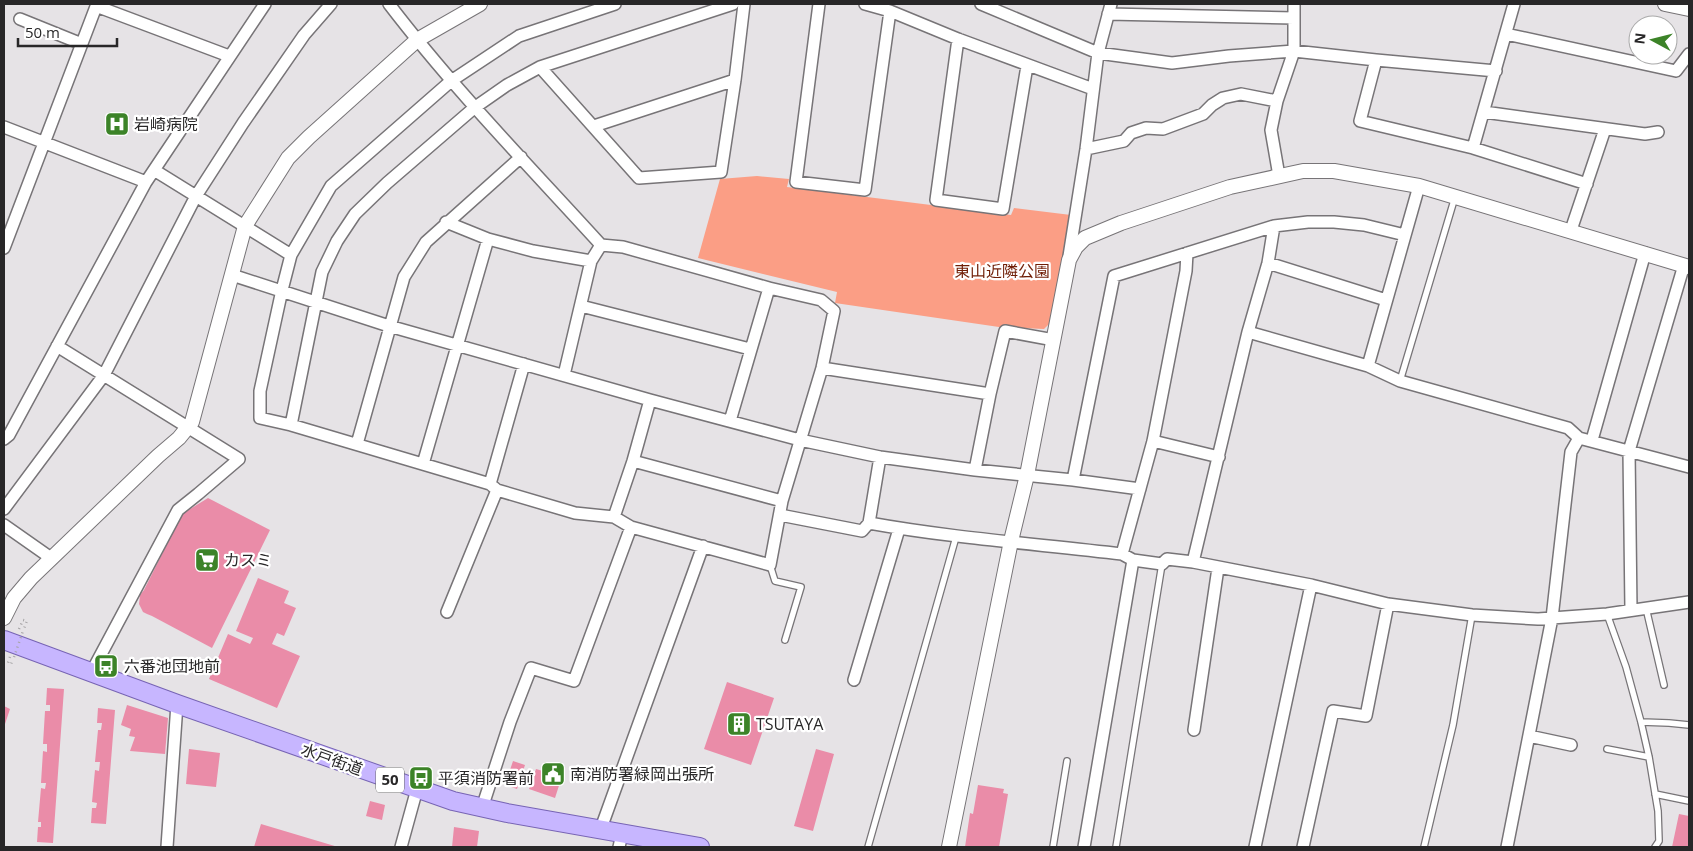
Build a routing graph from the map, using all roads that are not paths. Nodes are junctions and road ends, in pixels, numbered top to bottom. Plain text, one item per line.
1 (265, 4) edge
2 (331, 4) edge
3 (389, 4) edge
4 (480, 4) edge
5 (615, 4) edge
6 (733, 4) edge
7 (744, 4) edge
8 (818, 4) edge
9 (865, 4) edge
10 (981, 4) edge
11 (1294, 4) edge
12 (1514, 4) edge
13 (1665, 4) edge
14 (97, 5) edge
15 (1109, 9) edge
16 (1689, 9) edge
17 (890, 11) junction
18 (1294, 18) junction
19 (20, 19) dead end
20 (1506, 34) junction
21 (958, 39) junction
22 (417, 40) junction
23 (82, 44) junction
24 (1294, 51) junction
25 (1098, 53) junction
26 (1689, 54) edge
27 (229, 56) junction
28 (1376, 60) junction
29 (1027, 66) junction
30 (540, 67) junction
31 (1496, 71) junction
32 (735, 80) junction
33 (451, 81) junction
34 (1093, 89) junction
35 (1277, 100) junction
36 (474, 108) junction
37 (1484, 112) junction
38 (594, 126) junction
39 (4, 127) edge
40 (1605, 129) junction
41 (1658, 132) dead end
42 (45, 143) junction
43 (1473, 148) junction
44 (1086, 149) junction
45 (521, 157) junction
46 (154, 170) junction
47 (1278, 176) junction
48 (146, 182) junction
49 (1587, 184) junction
50 (1419, 186) junction
51 (196, 196) junction
52 (1455, 197) junction
53 (446, 222) junction
54 (245, 226) junction
55 (1274, 226) junction
56 (1571, 230) junction
57 (1405, 235) junction
58 (488, 239) junction
59 (602, 244) junction
60 (4, 248) edge
61 (1187, 253) junction
62 (1645, 253) junction
63 (291, 254) junction
64 (1069, 260) junction
65 (591, 261) junction
66 (1268, 263) junction
67 (1687, 266) edge
68 (232, 275) junction
69 (769, 288) junction
70 (282, 290) junction
71 (1386, 300) junction
72 (317, 302) junction
73 (581, 306) junction
74 (389, 326) junction
75 (1248, 332) junction
76 (1054, 340) junction
77 (456, 345) junction
78 (57, 346) junction
79 (750, 350) junction
80 (524, 364) junction
81 (1368, 366) junction
82 (822, 368) junction
83 (564, 374) junction
84 (104, 375) junction
85 (1400, 381) junction
86 (990, 394) junction
87 (650, 400) junction
88 (730, 421) junction
89 (291, 425) junction
90 (187, 428) junction
91 (1579, 438) junction
92 (4, 439) edge
93 (800, 440) junction
94 (1592, 440) junction
95 (1153, 441) junction
96 (357, 444) junction
97 (1629, 451) junction
98 (880, 456) junction
99 (1219, 457) junction
100 (632, 461) junction
101 (423, 464) junction
102 (1689, 467) edge
103 (975, 470) junction
104 (1027, 475) junction
105 (1073, 480) junction
106 (493, 487) junction
107 (1140, 489) junction
108 (782, 501) junction
109 (4, 509) edge
110 (780, 515) junction
111 (614, 517) junction
112 (869, 523) junction
113 (4, 525) edge
114 (631, 526) junction
115 (899, 529) junction
116 (956, 537) junction
117 (1011, 541) junction
118 (703, 546) junction
119 (1122, 554) junction
120 (51, 558) junction
121 (1133, 560) junction
122 (1193, 562) junction
123 (1162, 564) junction
124 (770, 565) junction
125 (1218, 568) junction
126 (1310, 585) junction
127 (1689, 602) edge
128 (1388, 604) junction
129 (1646, 608) junction
130 (1631, 610) junction
131 (446, 612) dead end
132 (1607, 614) junction
133 (1472, 615) junction
134 (4, 618) edge
135 (1552, 618) junction
136 (785, 640) dead end
137 (9, 651) edge
138 (91, 673) junction
139 (854, 680) dead end
140 (1664, 685) dead end
141 (177, 704) junction
142 (1641, 722) junction
143 (1689, 725) edge
144 (1194, 730) dead end
145 (1529, 736) junction
146 (1571, 745) dead end
147 (1608, 749) dead end
148 (1649, 757) junction
149 (1067, 761) dead end
150 (417, 789) junction
151 (1655, 794) junction
152 (1689, 801) edge
153 (482, 808) junction
154 (600, 830) junction
155 (620, 841) edge
156 (167, 847) edge
157 (401, 847) edge
158 (700, 847) edge
159 (868, 847) edge
160 (949, 847) edge
161 (1053, 847) edge
162 (1084, 847) edge
163 (1116, 847) edge
164 (1255, 847) edge
165 (1303, 847) edge
166 (1424, 847) edge
167 (1507, 847) edge
168 (1655, 847) edge

1 - 27 street
2 - 51 street
3 - 22 street
4 - 22 street
5 - 33 street
6 - 30 street
7 - 32 street
8 - 17 street
9 - 17 street
10 - 25 street
11 - 18 street
12 - 20 street
13 - 16 street
14 - 23 street
14 - 27 street
15 - 18 street
15 - 25 street
17 - 21 street
18 - 24 street
19 - 23 street
20 - 26 street
20 - 31 street
21 - 29 street
21 - 29 street
22 - 33 street
22 - 54 street
23 - 42 street
24 - 25 street
24 - 28 street
24 - 35 street
25 - 34 street
27 - 46 street
28 - 31 street
28 - 43 street
29 - 34 street
30 - 36 street
30 - 38 street
31 - 37 street
32 - 38 street
32 - 38 street
33 - 36 street
33 - 63 street
34 - 44 street
35 - 44 street
35 - 47 street
36 - 45 street
36 - 72 street
37 - 40 street
37 - 43 street
39 - 42 street
40 - 41 street
40 - 49 street
42 - 48 street
42 - 60 street
43 - 49 street
44 - 64 street
45 - 53 street
45 - 59 street
46 - 48 street
46 - 51 street
47 - 50 street
47 - 64 street
48 - 78 street
49 - 56 street
50 - 52 street
50 - 57 street
51 - 54 street
51 - 84 street
52 - 56 street
52 - 85 lane
53 - 58 street
53 - 74 street
54 - 63 street
54 - 68 street
55 - 57 street
55 - 61 street
55 - 66 street
56 - 62 street
57 - 71 street
58 - 65 street
58 - 77 street
59 - 65 street
59 - 69 street
61 - 95 street
61 - 105 street
62 - 67 street
62 - 94 street
63 - 70 street
64 - 76 street
65 - 73 street
66 - 71 street
66 - 75 street
67 - 97 street
68 - 70 street
68 - 90 street
69 - 79 street
69 - 82 street
70 - 72 street
70 - 89 street
71 - 81 street
72 - 74 street
72 - 89 street
73 - 79 street
73 - 83 street
74 - 77 street
74 - 96 street
75 - 81 street
75 - 99 street
76 - 86 street
76 - 104 street
77 - 80 street
77 - 101 street
78 - 84 street
78 - 92 street
79 - 88 street
80 - 83 street
80 - 106 street
81 - 85 street
82 - 86 street
82 - 93 street
83 - 87 street
84 - 90 street
84 - 109 street
85 - 91 street
86 - 103 street
87 - 88 street
87 - 100 street
88 - 93 street
89 - 96 street
90 - 120 street
90 - 138 street
91 - 94 street
91 - 135 street
93 - 98 street
93 - 108 street
94 - 97 street
95 - 99 street
95 - 107 street
96 - 101 street
97 - 102 street
97 - 130 street
98 - 103 street
98 - 112 street
99 - 122 street
100 - 108 street
100 - 111 street
101 - 106 street
103 - 104 street
104 - 105 street
104 - 117 street
105 - 107 street
106 - 111 street
106 - 131 street
107 - 119 street
108 - 110 street
110 - 112 street
110 - 124 street
111 - 114 street
112 - 115 street
113 - 120 street
114 - 118 street
114 - 153 street
115 - 116 street
115 - 139 street
116 - 117 street
116 - 159 lane
117 - 119 street
117 - 160 street
118 - 124 street
118 - 154 street
119 - 121 street
120 - 134 street
121 - 123 street
121 - 162 street
122 - 123 street
122 - 125 street
123 - 163 lane
124 - 136 lane
125 - 126 street
125 - 144 street
126 - 128 street
126 - 164 street
127 - 129 street
128 - 133 street
128 - 165 street
129 - 130 street
129 - 140 lane
130 - 132 street
132 - 135 street
132 - 142 lane
133 - 135 street
133 - 166 lane
135 - 145 street
137 - 138 main road, 水戸街道 / 50
138 - 141 main road, 水戸街道 / 50
141 - 150 main road, 水戸街道 / 50
141 - 156 street
142 - 143 lane
142 - 148 lane
145 - 146 street
145 - 167 street
147 - 148 lane
148 - 151 lane
149 - 161 lane
150 - 153 main road, 水戸街道 / 50
150 - 157 street
151 - 152 lane
151 - 168 lane
153 - 154 main road, 水戸街道 / 50
154 - 155 main road, 水戸街道 / 50
155 - 158 main road, 水戸街道 / 50

